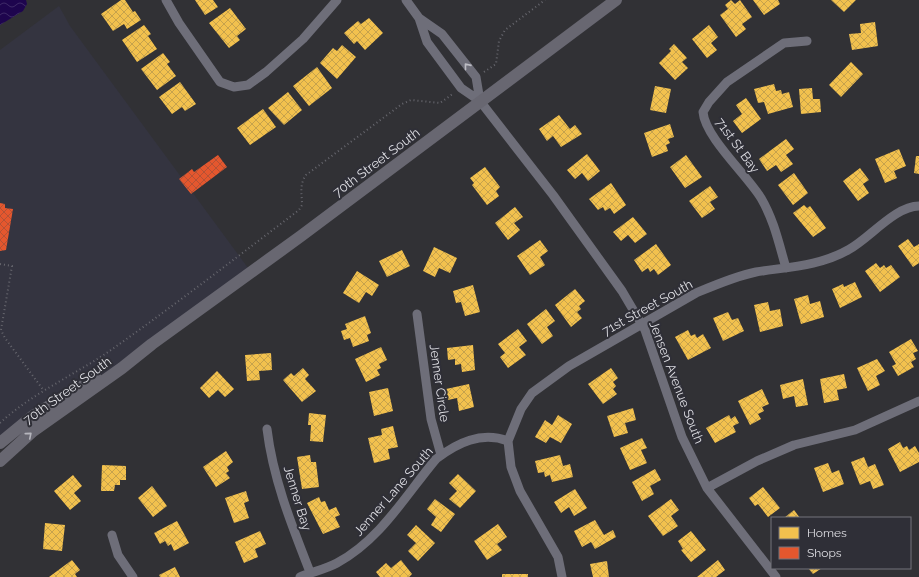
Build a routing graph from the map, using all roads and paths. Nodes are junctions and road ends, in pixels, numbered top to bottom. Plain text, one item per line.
1 (166, 0) edge
2 (337, 0) edge
3 (406, 0) edge
4 (545, 0) edge
5 (616, 0) edge
6 (419, 18) junction
7 (807, 41) dead end
8 (476, 77) junction
9 (461, 88) junction
10 (480, 101) junction
11 (919, 206) edge
12 (0, 264) edge
13 (786, 268) junction
14 (417, 314) dead end
15 (642, 325) junction
16 (152, 344) junction
17 (44, 391) junction
18 (919, 401) edge
19 (0, 423) edge
20 (267, 429) dead end
21 (508, 440) junction
22 (0, 443) edge
23 (441, 455) junction
24 (0, 461) edge
25 (707, 488) junction
26 (112, 535) dead end
27 (310, 572) junction
28 (133, 577) edge
29 (300, 577) edge
30 (562, 577) edge
31 (776, 577) edge

1 - 2 street
3 - 6 street, Jensen Avenue South
4 - 8 path
5 - 10 main road, 70th Street South
8 -> 6 street, Jensen Avenue South
6 - 9 street, Jensen Avenue South
7 - 13 street, 71st St Bay
8 - 10 street, Jensen Avenue South
9 - 10 street, Jensen Avenue South
9 - 17 path
10 - 15 street, Jensen Avenue South
10 - 16 main road, 70th Street South
11 - 13 street, 71st Street South
12 - 17 path
13 - 15 street, 71st Street South
14 - 23 street, Jenner Circle
15 - 21 street, 71st Street South
15 - 25 street, Jensen Avenue South
16 - 22 main road, 70th Street South
24 -> 16 main road, 70th Street South
17 - 19 path
18 - 25 street
20 - 27 street, Jenner Bay
21 - 23 street, Jenner Lane South
21 - 30 street
23 - 27 street, Jenner Lane South
25 - 31 street, Jensen Avenue South
26 - 28 street
27 - 29 street, Jenner Lane South

